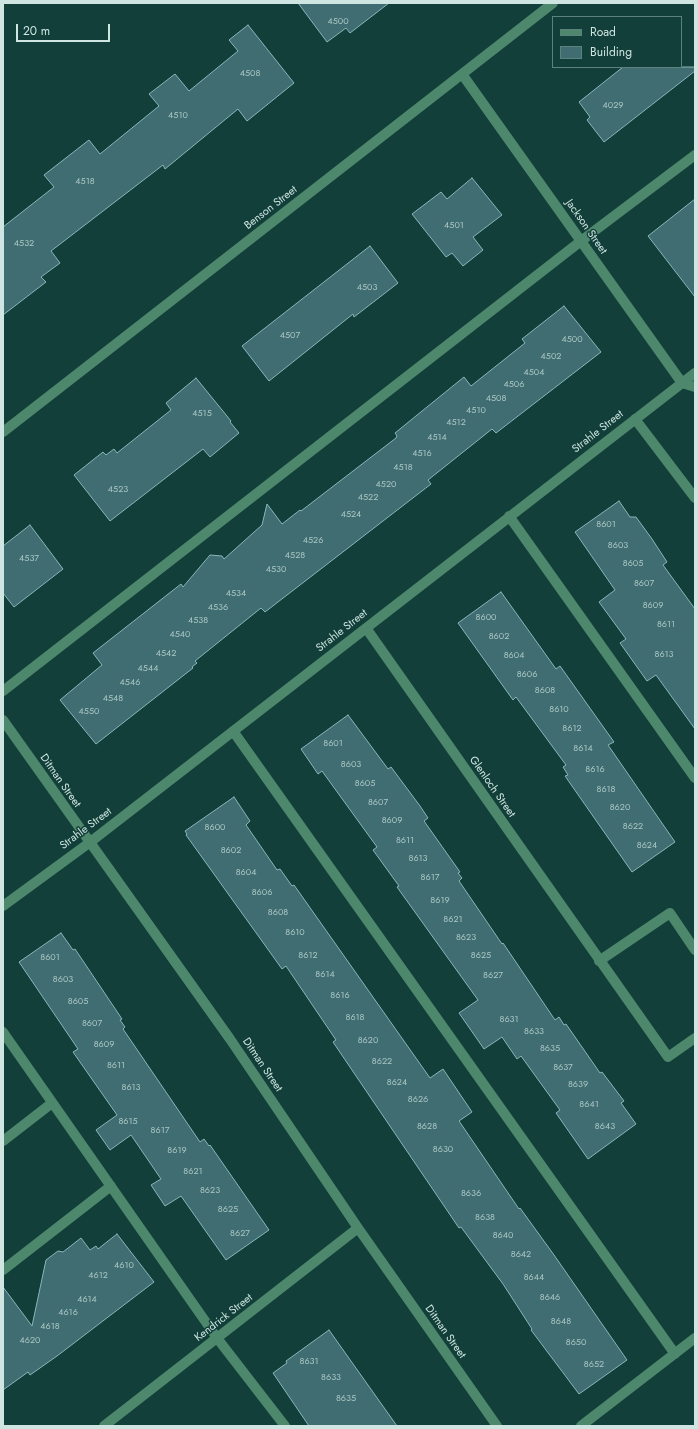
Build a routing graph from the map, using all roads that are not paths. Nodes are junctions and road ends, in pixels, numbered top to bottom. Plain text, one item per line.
1 (553, 3) edge
2 (462, 74) junction
3 (695, 155) edge
4 (581, 241) junction
5 (695, 372) edge
6 (682, 383) junction
7 (695, 387) edge
8 (635, 419) junction
9 (3, 432) edge
10 (695, 498) edge
11 (509, 516) junction
12 (366, 628) junction
13 (3, 690) edge
14 (3, 720) edge
15 (233, 731) junction
16 (695, 778) edge
17 (89, 842) junction
18 (3, 906) edge
19 (695, 950) edge
20 (599, 961) junction
21 (3, 1032) edge
22 (695, 1038) edge
23 (52, 1103) junction
24 (3, 1141) edge
25 (111, 1186) junction
26 (358, 1228) junction
27 (3, 1270) edge
28 (217, 1338) junction
29 (695, 1338) edge
30 (675, 1354) junction
31 (104, 1426) edge
32 (285, 1426) edge
33 (497, 1426) edge
34 (581, 1426) edge

1 - 2 street, Benson Street
2 - 4 street, Jackson Street
2 - 9 street, Benson Street
3 - 4 street
4 - 6 street, Jackson Street
4 - 13 street
5 - 6 street, Strahle Street
6 - 7 street
6 - 8 street, Strahle Street
8 - 10 street
8 - 11 street, Strahle Street
11 - 12 street, Strahle Street
11 - 16 street
12 - 15 street, Strahle Street
12 - 20 street, Glenloch Street
14 - 17 street, Ditman Street
15 - 17 street, Strahle Street
15 - 30 street
17 - 18 street, Strahle Street
17 - 26 street, Ditman Street
19 - 20 street
20 - 22 street, Glenloch Street
21 - 23 street
23 - 24 street
23 - 25 street
25 - 27 street
25 - 28 street
26 - 28 street, Kendrick Street
26 - 33 street, Ditman Street
28 - 31 street, Kendrick Street
28 - 32 street
29 - 30 street
30 - 34 street

